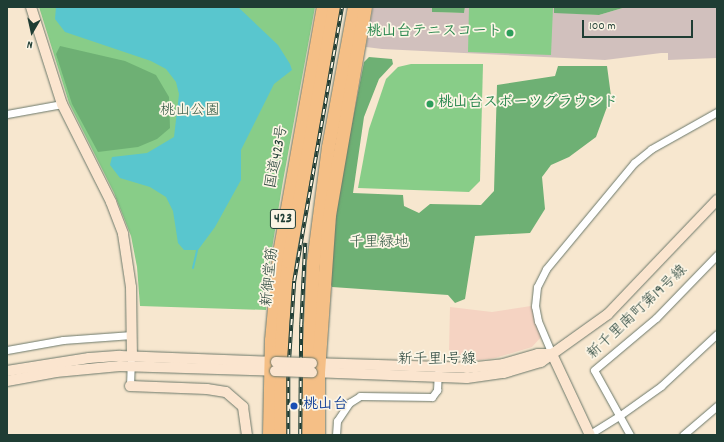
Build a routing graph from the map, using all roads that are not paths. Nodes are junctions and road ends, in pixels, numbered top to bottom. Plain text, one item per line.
1 (31, 7) edge
2 (323, 7) edge
3 (334, 7) edge
4 (354, 7) edge
5 (365, 7) edge
6 (62, 104) junction
7 (717, 112) edge
8 (7, 114) edge
9 (717, 200) edge
10 (717, 255) edge
11 (717, 334) edge
12 (132, 335) junction
13 (7, 350) edge
14 (552, 354) junction
15 (131, 361) junction
16 (273, 366) junction
17 (315, 368) junction
18 (7, 371) edge
19 (438, 373) junction
20 (7, 381) edge
21 (130, 386) joint
22 (717, 406) edge
23 (619, 416) junction
24 (590, 434) edge
25 (247, 435) edge
26 (269, 435) edge
27 (280, 435) edge
28 (308, 435) edge
29 (318, 435) edge
30 (336, 435) edge
31 (630, 435) edge
32 (683, 435) edge

1 - 6 street
2 - 16 highway, 国道423号 / 423
3 - 27 highway, 新御堂筋 / 423
4 - 28 highway, 423
5 - 17 highway
6 - 8 street
6 - 12 street
7 - 14 street
9 - 14 street
10 - 23 street, 新千里南町第19号線
11 - 23 street
12 - 13 street
12 - 15 street
14 - 19 street, 新千里1号線
14 - 24 street
15 - 16 street, 新千里1号線
15 - 18 street
15 - 20 street
15 - 21 street
16 - 17 street, 新千里1号線, bridge
16 - 26 highway, 国道423号 / 423
17 - 19 street, 新千里1号線
17 - 29 highway
19 - 30 street
21 - 25 street
22 - 32 street
23 - 24 street
23 - 31 street, 新千里南町第19号線

